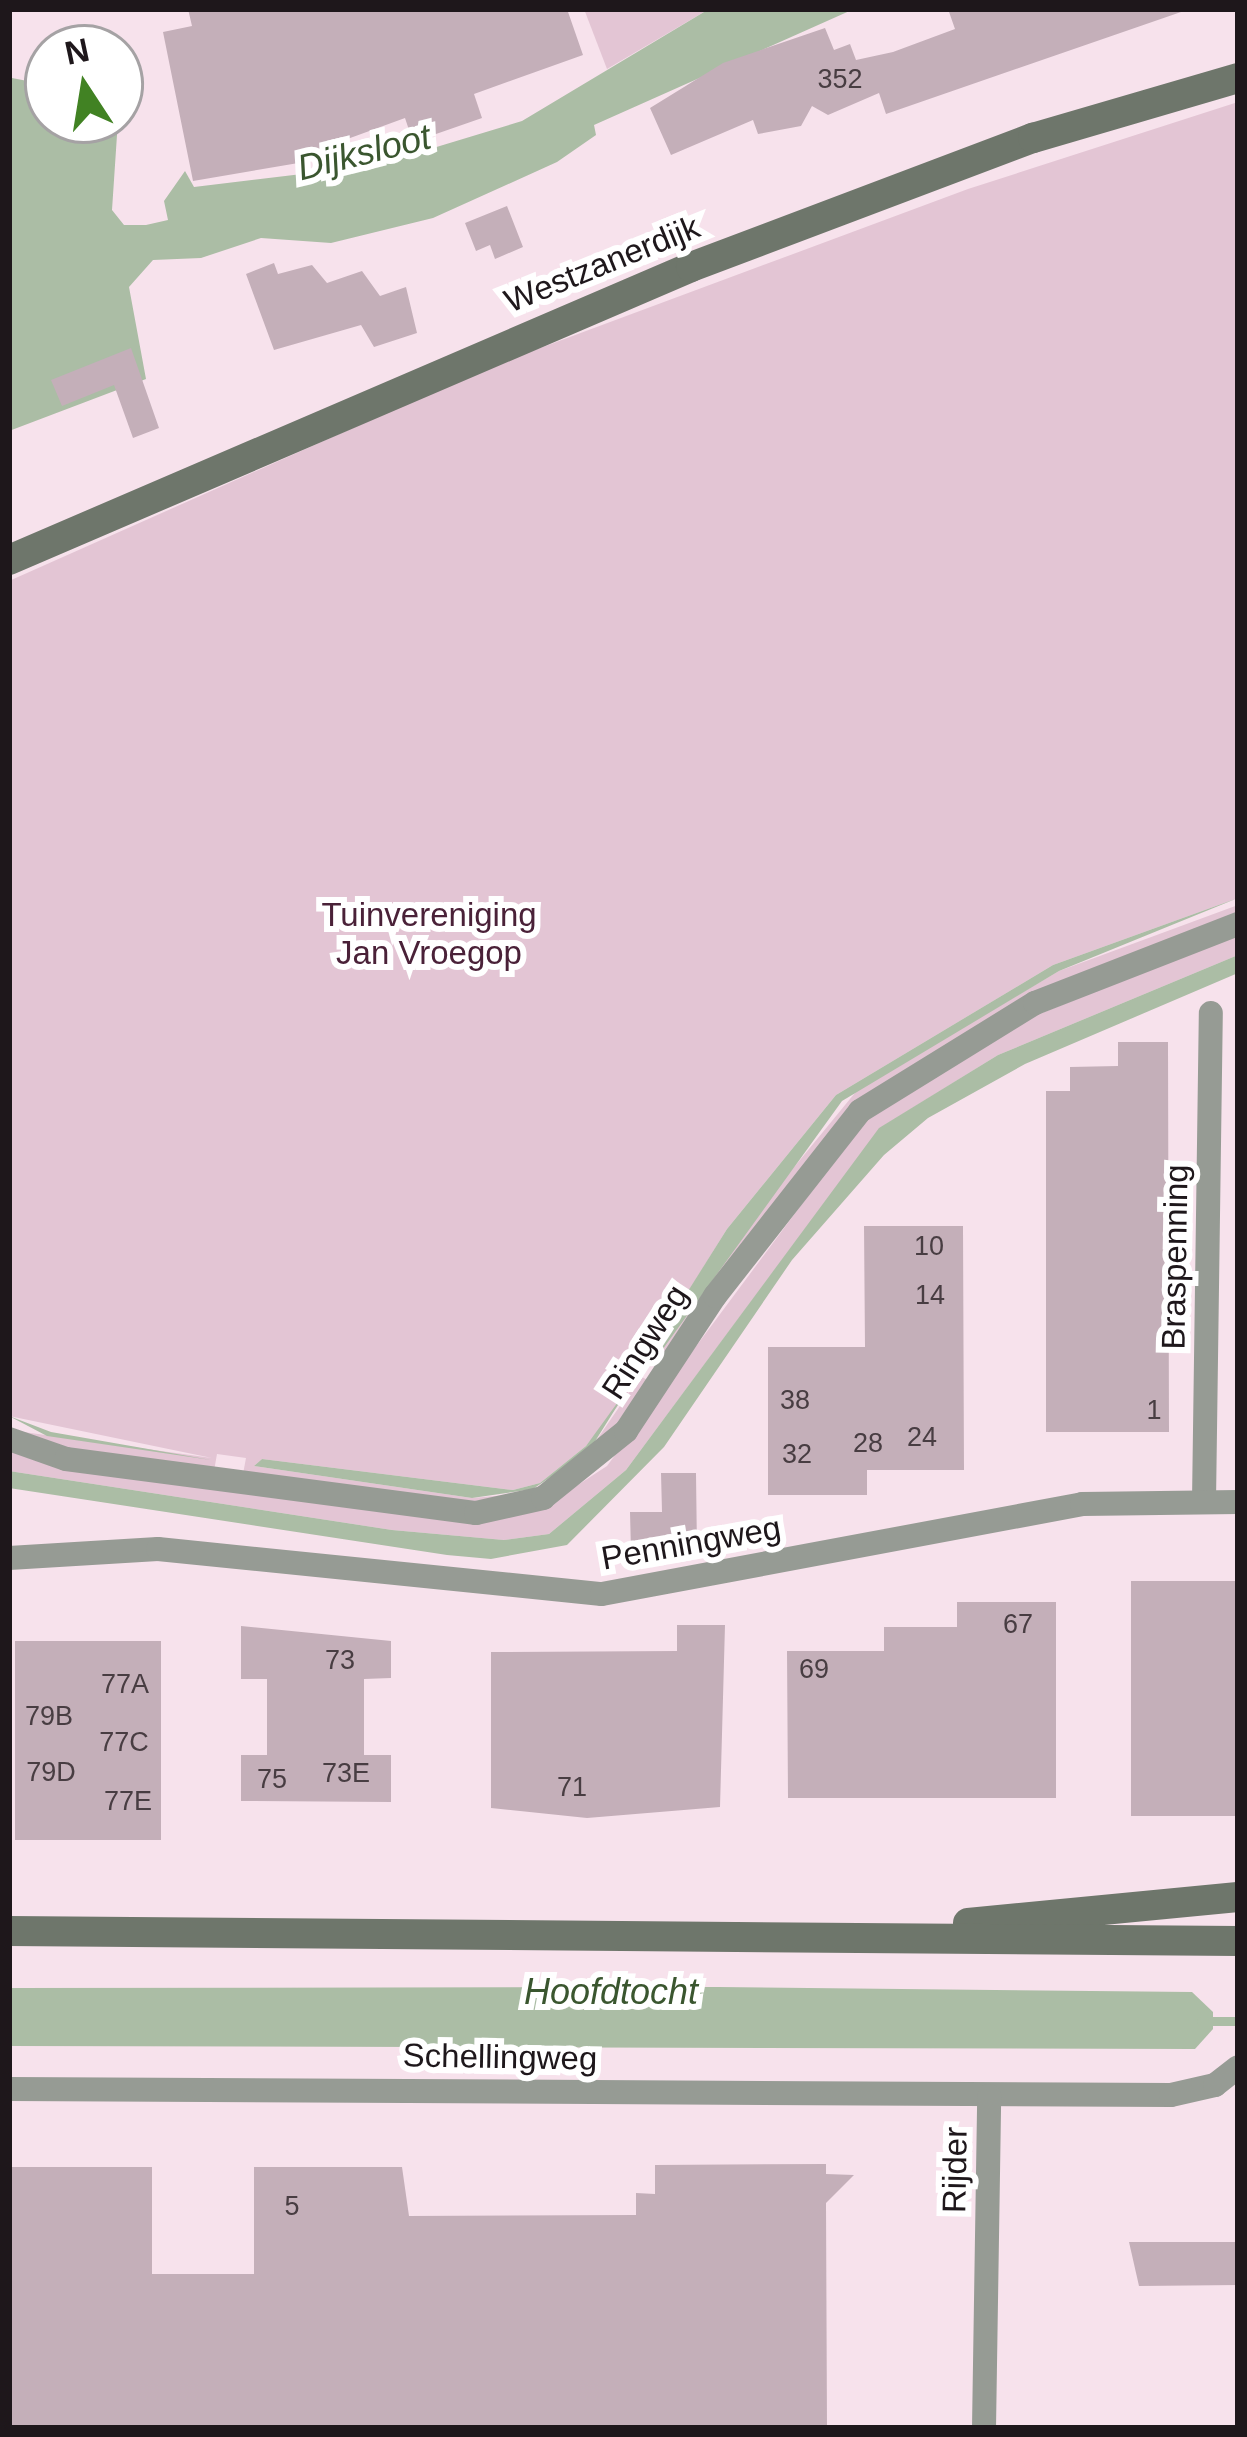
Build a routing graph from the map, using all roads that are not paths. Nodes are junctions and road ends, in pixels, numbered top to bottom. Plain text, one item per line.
1 (1238, 79) edge
2 (9, 560) edge
3 (1238, 924) edge
4 (1211, 1013) dead end
5 (9, 1439) edge
6 (1204, 1502) junction
7 (1238, 1502) edge
8 (9, 1558) edge
9 (1238, 1897) edge
10 (9, 1931) edge
11 (843, 1937) junction
12 (1238, 1942) edge
13 (1238, 2067) edge
14 (9, 2089) edge
15 (989, 2096) junction
16 (984, 2428) edge

1 - 2 main road, Westzanerdijk
3 - 5 street, Ringweg
4 - 6 street, Braspenning
6 - 7 street, Penningweg
6 - 8 street, Penningweg
9 - 11 main road
10 - 11 main road
11 - 12 main road
13 - 15 street, Rijder
14 - 15 street, Schellingweg
15 - 16 street, Rijder

